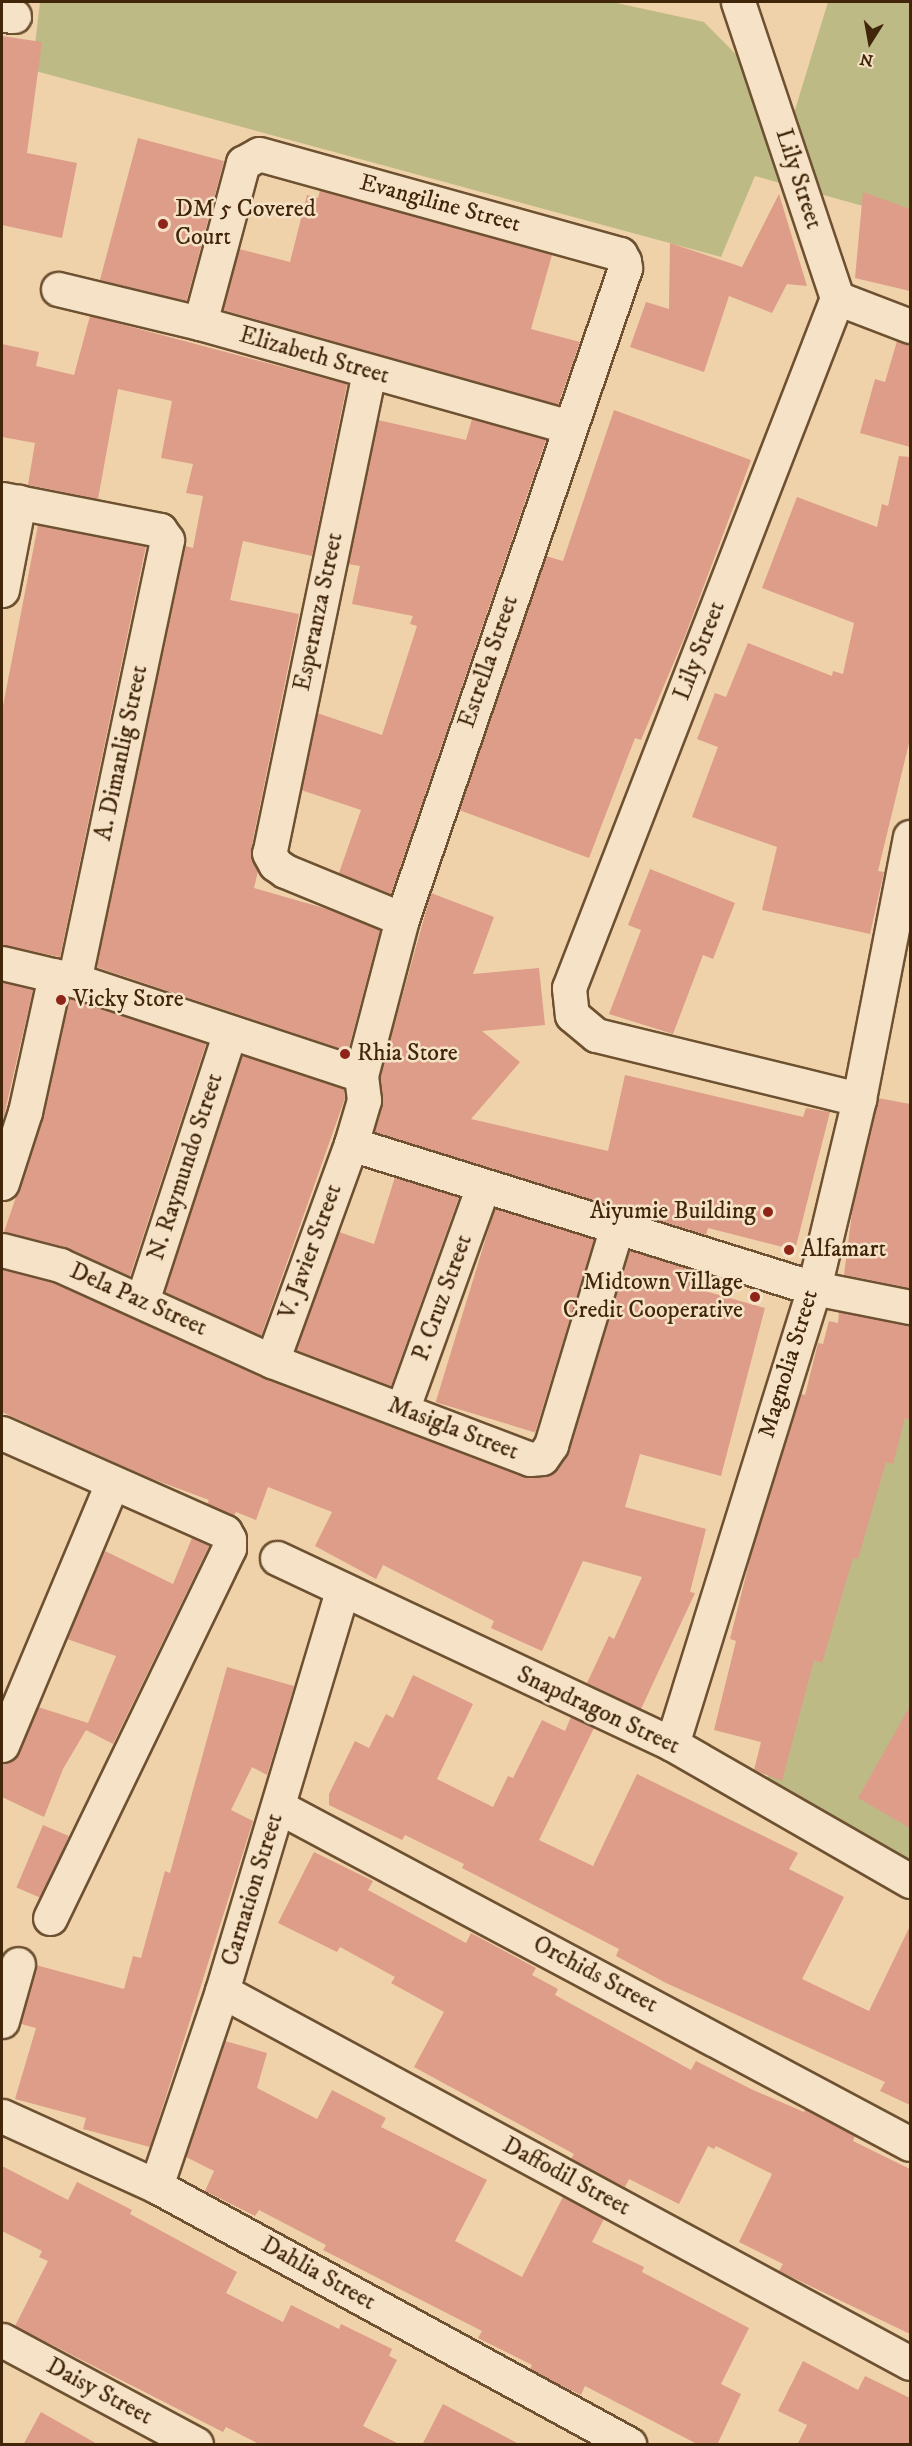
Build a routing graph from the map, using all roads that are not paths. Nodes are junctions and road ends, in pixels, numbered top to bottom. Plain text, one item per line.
1 (738, 2) edge
2 (620, 254) joint
3 (58, 289) dead end
4 (837, 298) junction
5 (200, 322) junction
6 (910, 326) edge
7 (369, 372) junction
8 (569, 427) junction
9 (10, 500) edge
10 (2, 590) edge
11 (910, 837) edge
12 (402, 919) junction
13 (2, 963) edge
14 (65, 977) junction
15 (230, 1032) junction
16 (361, 1075) junction
17 (859, 1099) junction
18 (351, 1144) junction
19 (2, 1183) edge
20 (483, 1186) junction
21 (617, 1227) junction
22 (2, 1250) edge
23 (814, 1288) junction
24 (142, 1301) junction
25 (910, 1307) edge
26 (272, 1361) junction
27 (402, 1410) junction
28 (4, 1442) edge
29 (112, 1483) junction
30 (277, 1558) dead end
31 (342, 1591) junction
32 (672, 1744) junction
33 (2, 1745) edge
34 (279, 1807) junction
35 (910, 1881) edge
36 (50, 1918) dead end
37 (18, 1964) dead end
38 (222, 1991) junction
39 (2, 2020) edge
40 (2, 2116) edge
41 (910, 2144) edge
42 (156, 2186) junction
43 (2, 2340) edge
44 (910, 2363) edge
45 (196, 2445) edge
46 (629, 2445) edge

1 - 4 street, Lily Street
2 - 5 street, Evangiline Street
2 - 8 street, Estrella Street
3 - 5 street, Elizabeth Street
4 - 6 street
4 - 17 street, Lily Street
5 - 7 street, Elizabeth Street
7 - 8 street, Elizabeth Street
7 - 12 street, Esperanza Street
8 - 12 street, Estrella Street
9 - 10 street
9 - 14 street, A. Dimanlig Street
11 - 17 street, Magnolia Street
12 - 16 street, Estrella Street
13 - 14 street
14 - 15 street
14 - 19 street, A. Dimanlig Street
15 - 16 street
15 - 24 street, N. Raymundo Street
16 - 18 street, V. Javier Street
17 - 23 street, Magnolia Street
18 - 20 street
18 - 26 street, V. Javier Street
20 - 21 street
20 - 27 street, P. Cruz Street
21 - 23 street
21 - 27 street, Masigla Street
22 - 24 street, Dela Paz Street
23 - 25 street
23 - 32 street, Magnolia Street
24 - 26 street, Dela Paz Street
26 - 27 street, Masigla Street
28 - 29 street
29 - 33 street
29 - 36 street
30 - 31 street, Snapdragon Street
31 - 32 street, Snapdragon Street
31 - 34 street, Carnation Street
32 - 35 street, Snapdragon Street
34 - 38 street, Carnation Street
34 - 41 street, Orchids Street
37 - 39 street
38 - 42 street, Carnation Street
38 - 44 street, Daffodil Street
40 - 42 street, Dahlia Street
42 - 46 street, Dahlia Street
43 - 45 street, Daisy Street

